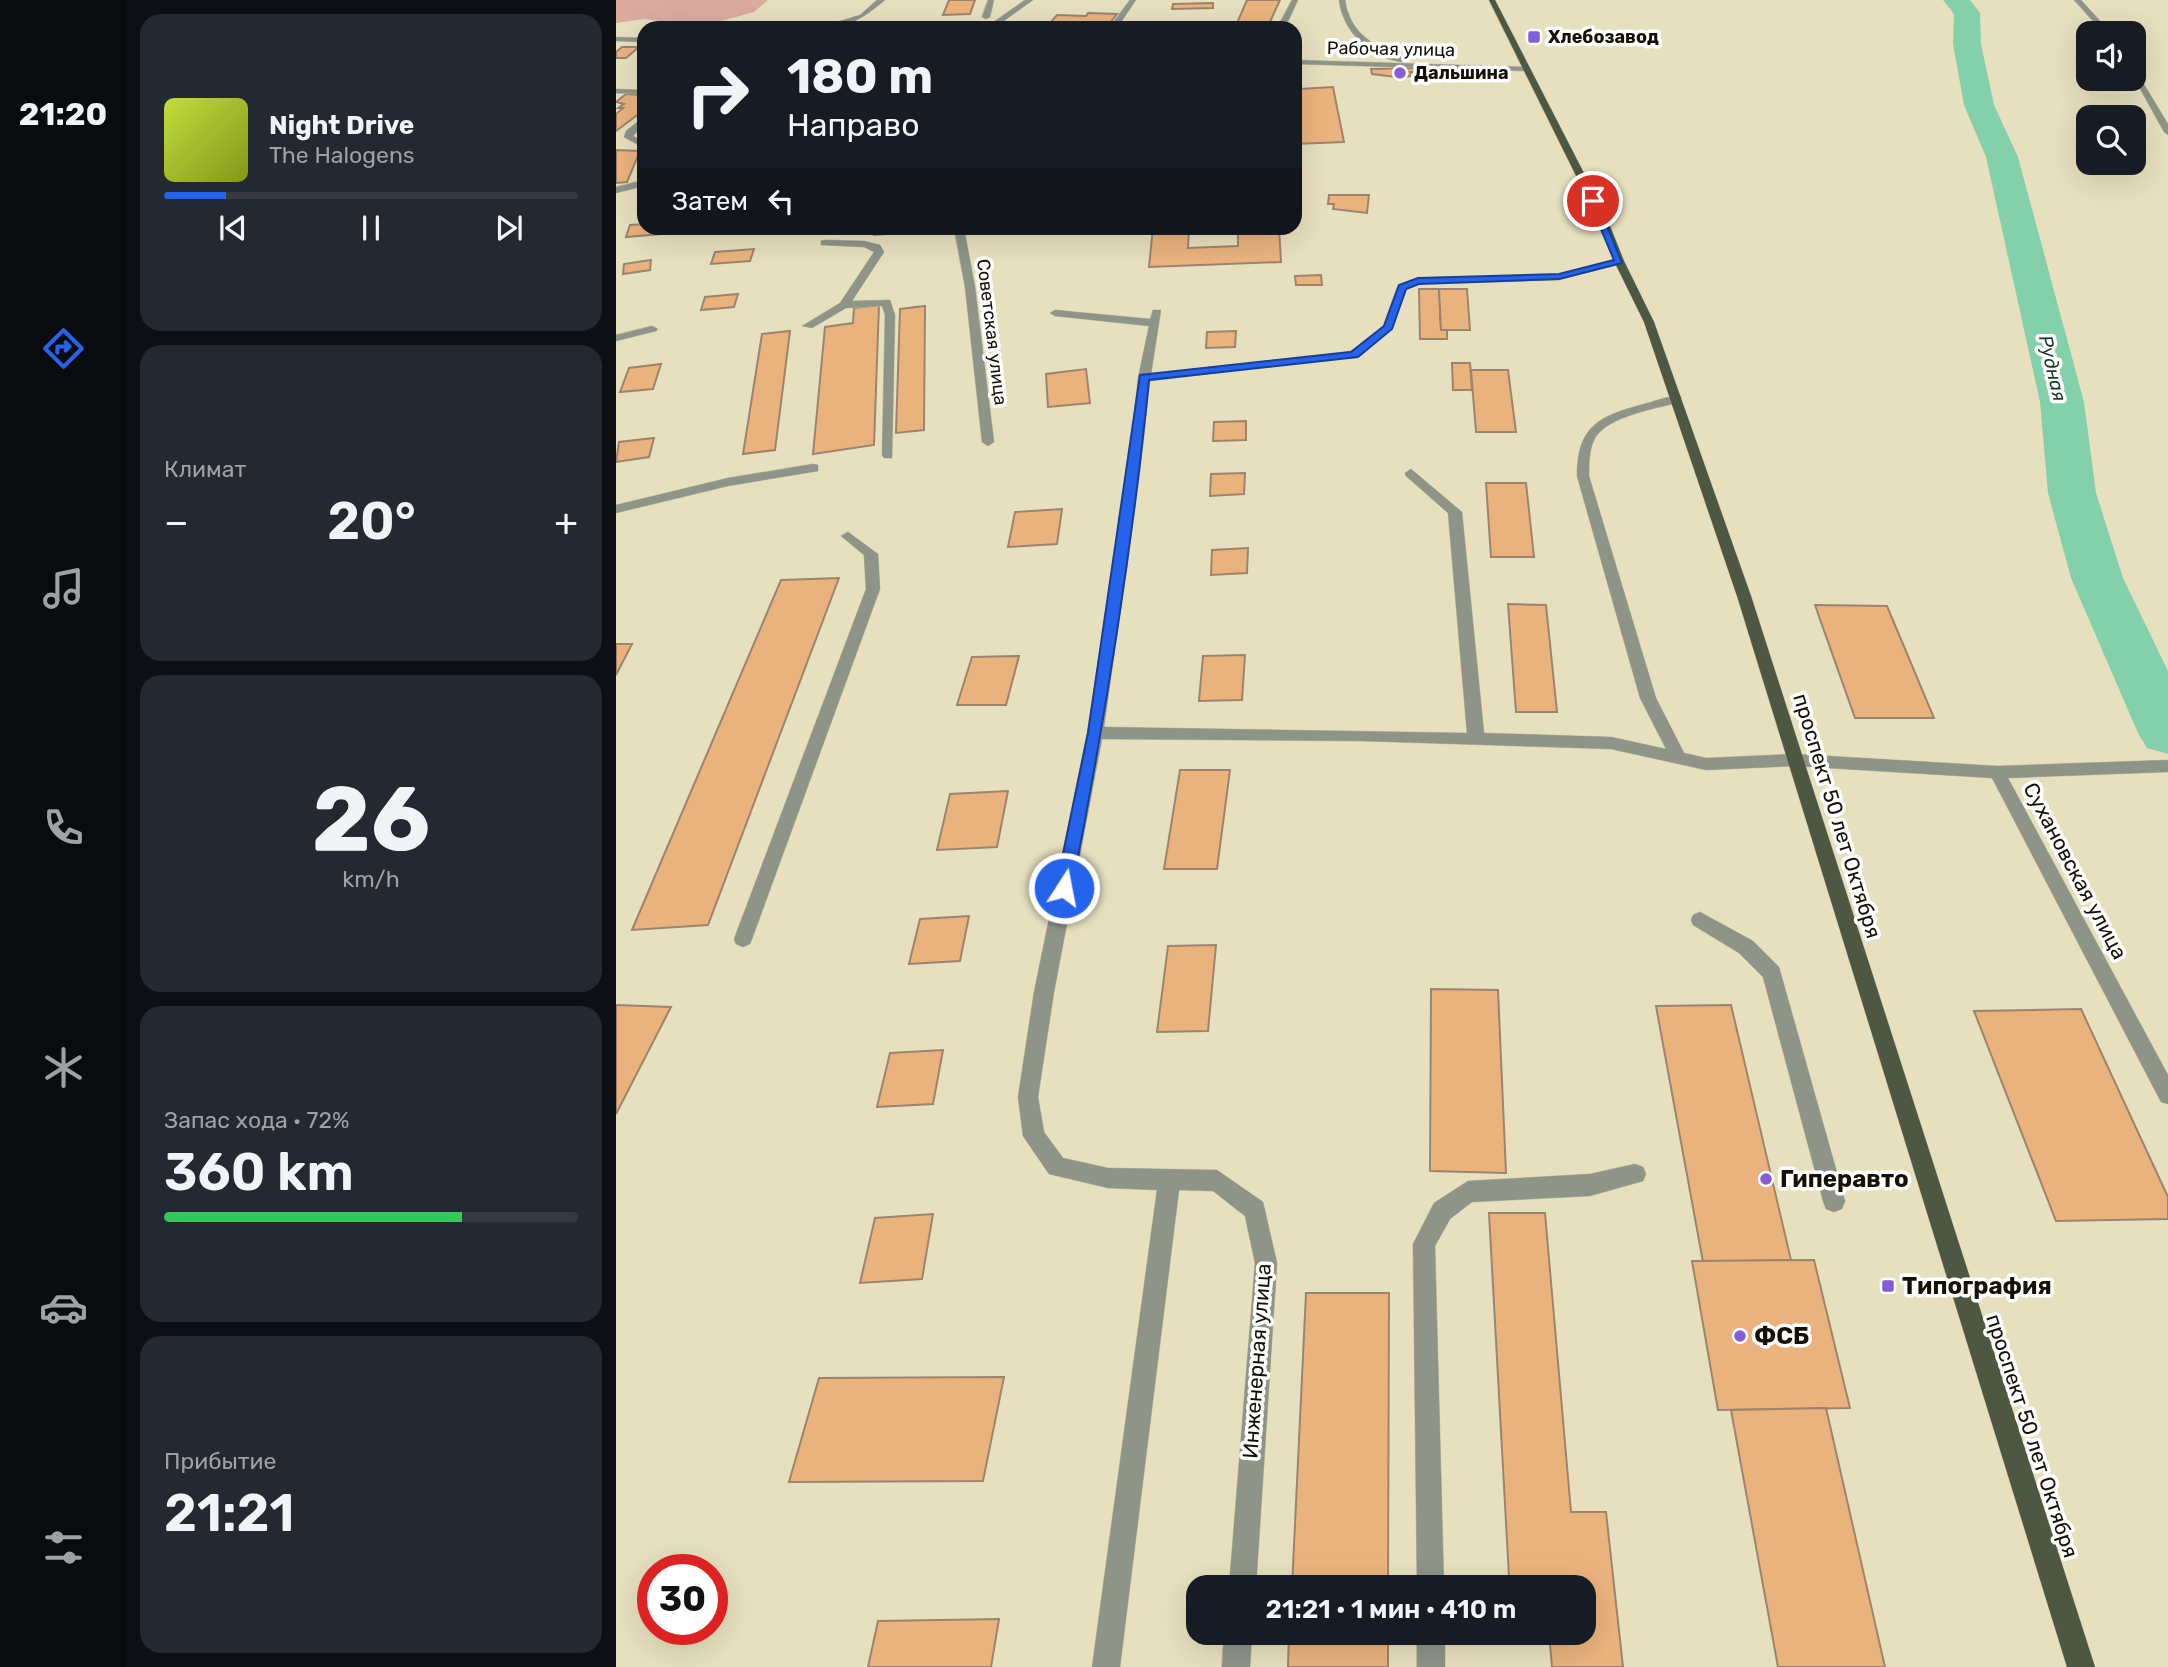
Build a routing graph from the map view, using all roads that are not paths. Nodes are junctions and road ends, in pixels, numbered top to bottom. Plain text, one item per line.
1 (882, 0) edge
2 (992, 0) edge
3 (1030, 0) edge
4 (1133, 0) edge
5 (1295, 0) edge
6 (1342, 0) edge
7 (1492, 0) edge
8 (2077, 0) edge
9 (986, 17) dead end
10 (852, 21) edge
11 (999, 21) edge
12 (1118, 21) edge
13 (1284, 21) edge
14 (2097, 21) edge
15 (637, 40) edge
16 (618, 41) edge
17 (1302, 62) edge
18 (1415, 64) junction
19 (1527, 69) junction
20 (616, 91) edge
21 (2146, 91) edge
22 (637, 92) edge
23 (637, 126) edge
24 (2168, 132) edge
25 (637, 142) edge
26 (637, 185) edge
27 (616, 190) edge
28 (960, 235) edge
29 (825, 243) dead end
30 (1619, 261) junction
31 (844, 305) junction
32 (1055, 313) dead end
33 (808, 326) dead end
34 (652, 329) dead end
35 (616, 338) edge
36 (1144, 377) junction
37 (1677, 400) junction
38 (988, 442) dead end
39 (888, 455) dead end
40 (813, 468) dead end
41 (1410, 473) dead end
42 (616, 509) edge
43 (848, 536) dead end
44 (1095, 733) junction
45 (1476, 739) junction
46 (1678, 757) junction
47 (1795, 760) junction
48 (2168, 766) edge
49 (1997, 772) junction
50 (1700, 920) dead end
51 (743, 939) dead end
52 (2168, 1095) edge
53 (1635, 1174) dead end
54 (1169, 1180) junction
55 (1834, 1201) dead end
56 (1243, 1575) edge
57 (1430, 1575) edge
58 (1237, 1645) edge
59 (1431, 1645) edge
60 (1106, 1667) edge
61 (1236, 1667) edge
62 (1431, 1667) edge
63 (2081, 1667) edge

1 - 10 street
2 - 9 street
3 - 11 street
4 - 12 street
5 - 13 street
6 - 18 street
7 - 19 main road, проспект 50 лет Октября
8 - 14 street
15 - 16 street
17 - 18 street, Рабочая улица
18 - 19 street, Рабочая улица
19 - 30 main road, проспект 50 лет Октября
20 - 22 street
21 - 24 street
23 - 25 street
26 - 27 street
28 - 38 street, Советская улица
29 - 31 street
30 - 36 street
30 - 37 main road, проспект 50 лет Октября
31 - 33 street
31 - 39 street
32 - 36 street, Инженерная улица
34 - 35 street
36 - 44 street, Инженерная улица
37 - 46 street
37 - 47 main road, проспект 50 лет Октября
40 - 42 street
41 - 45 street
43 - 51 street
44 - 45 street, Сухановская улица
44 - 54 street, Инженерная улица
45 - 46 street, Сухановская улица
46 - 47 street, Сухановская улица
47 - 49 street, Сухановская улица
47 - 63 main road, проспект 50 лет Октября
48 - 49 street
49 - 52 street, Сухановская улица
50 - 55 street
53 - 57 street
54 - 56 street, Инженерная улица
54 - 60 street
58 - 61 street
59 - 62 street

